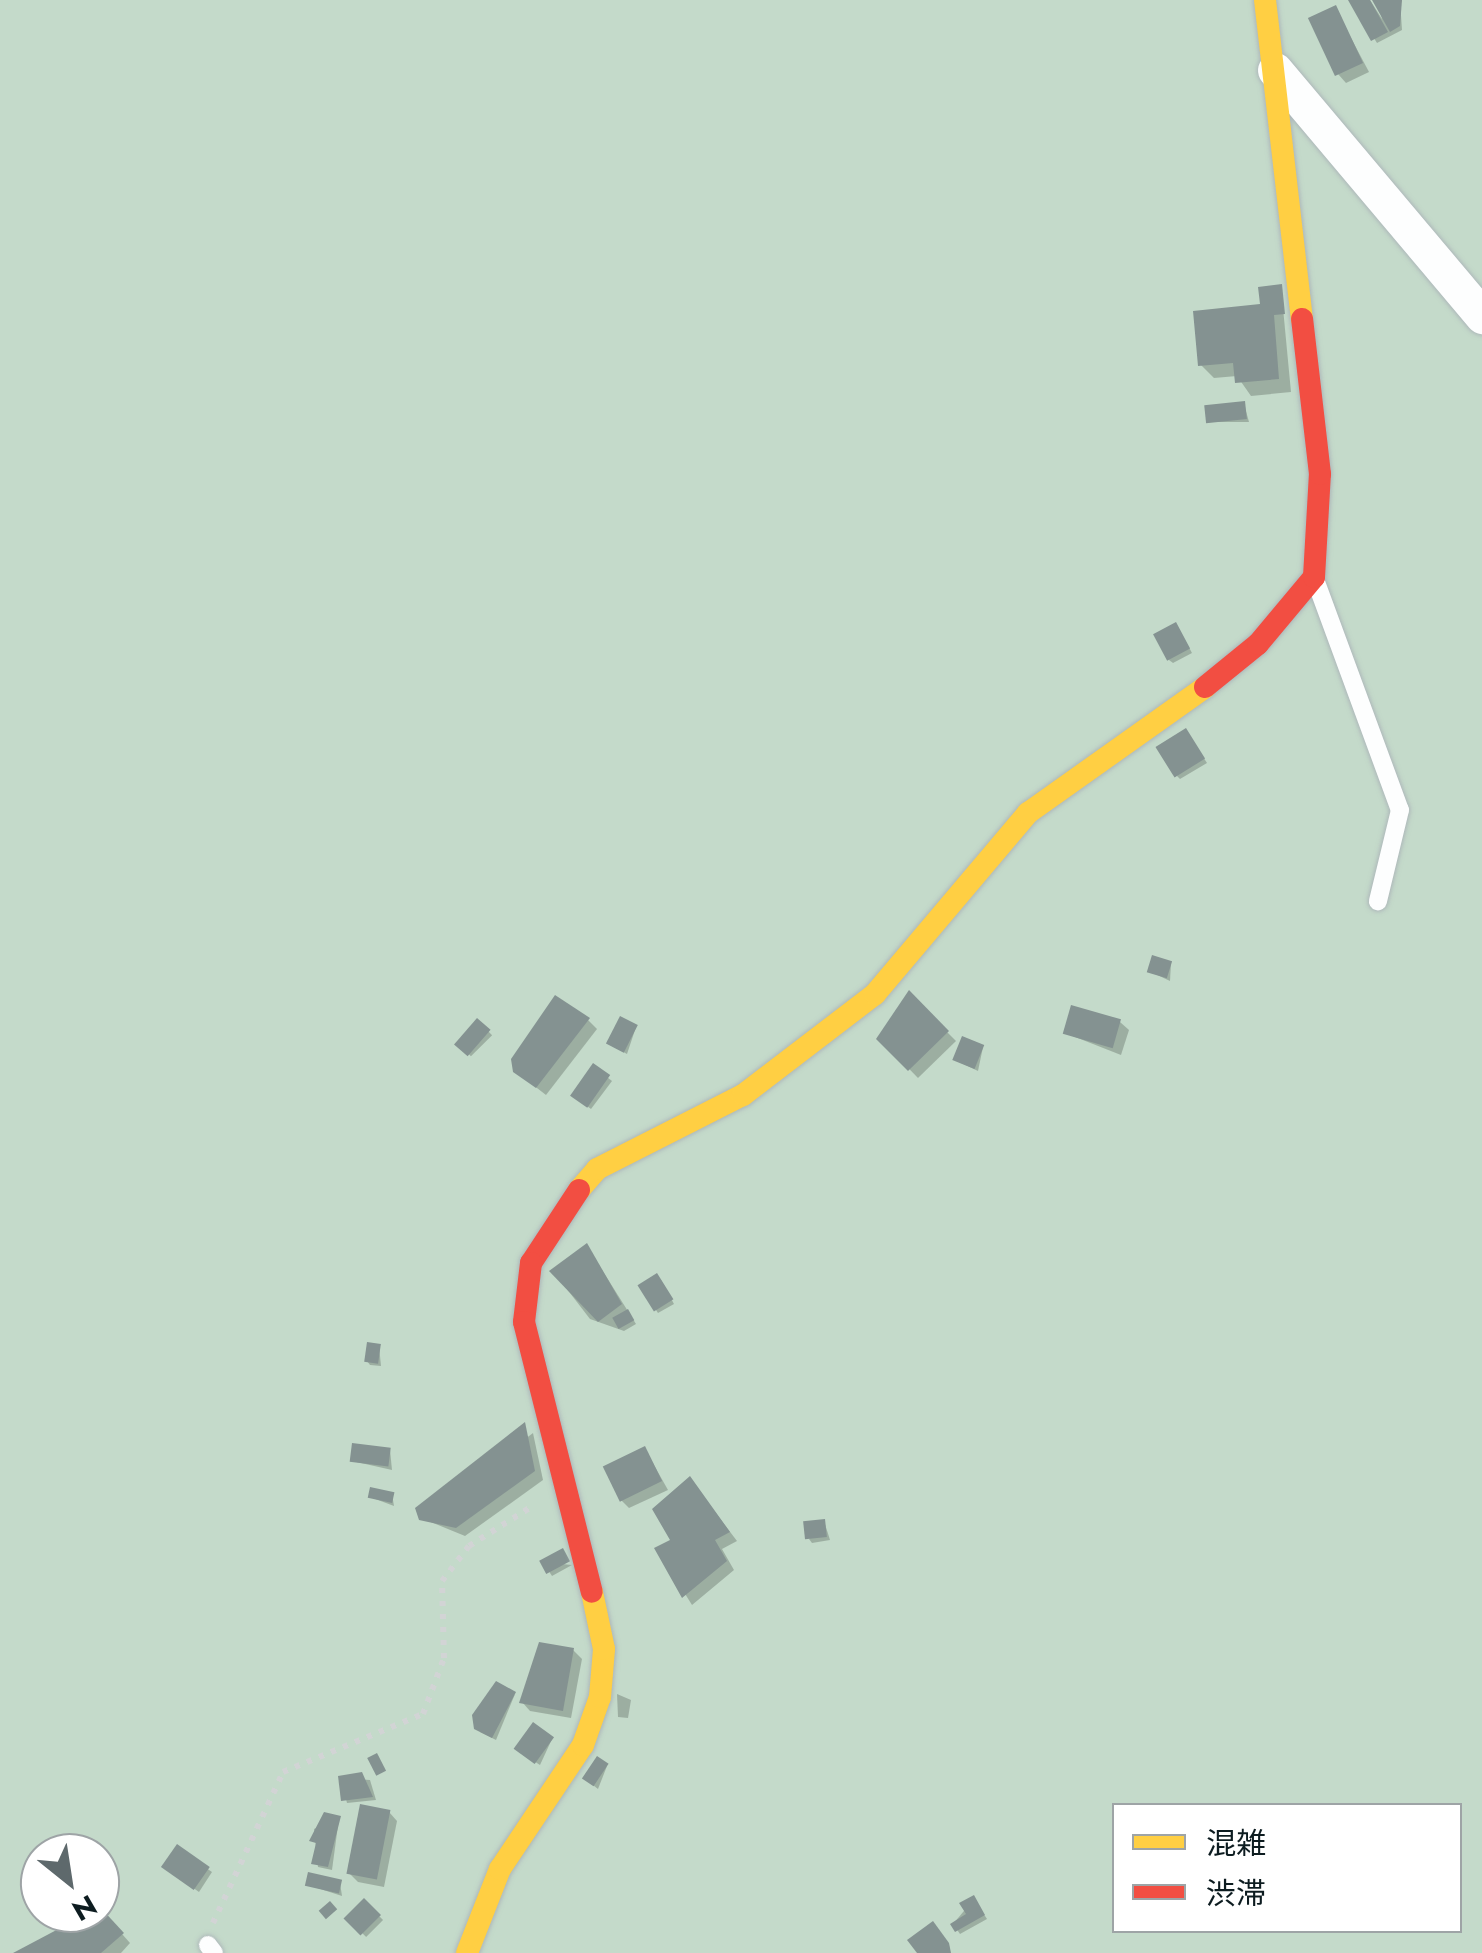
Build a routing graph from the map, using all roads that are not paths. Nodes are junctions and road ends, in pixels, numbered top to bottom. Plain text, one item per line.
1 (1266, 0) edge
2 (1276, 70) junction
3 (1482, 316) edge
4 (1314, 577) junction
5 (1378, 900) dead end
6 (467, 1953) edge

1 - 2 street
2 - 3 street
2 - 4 street
4 - 5 lane
4 - 6 street

